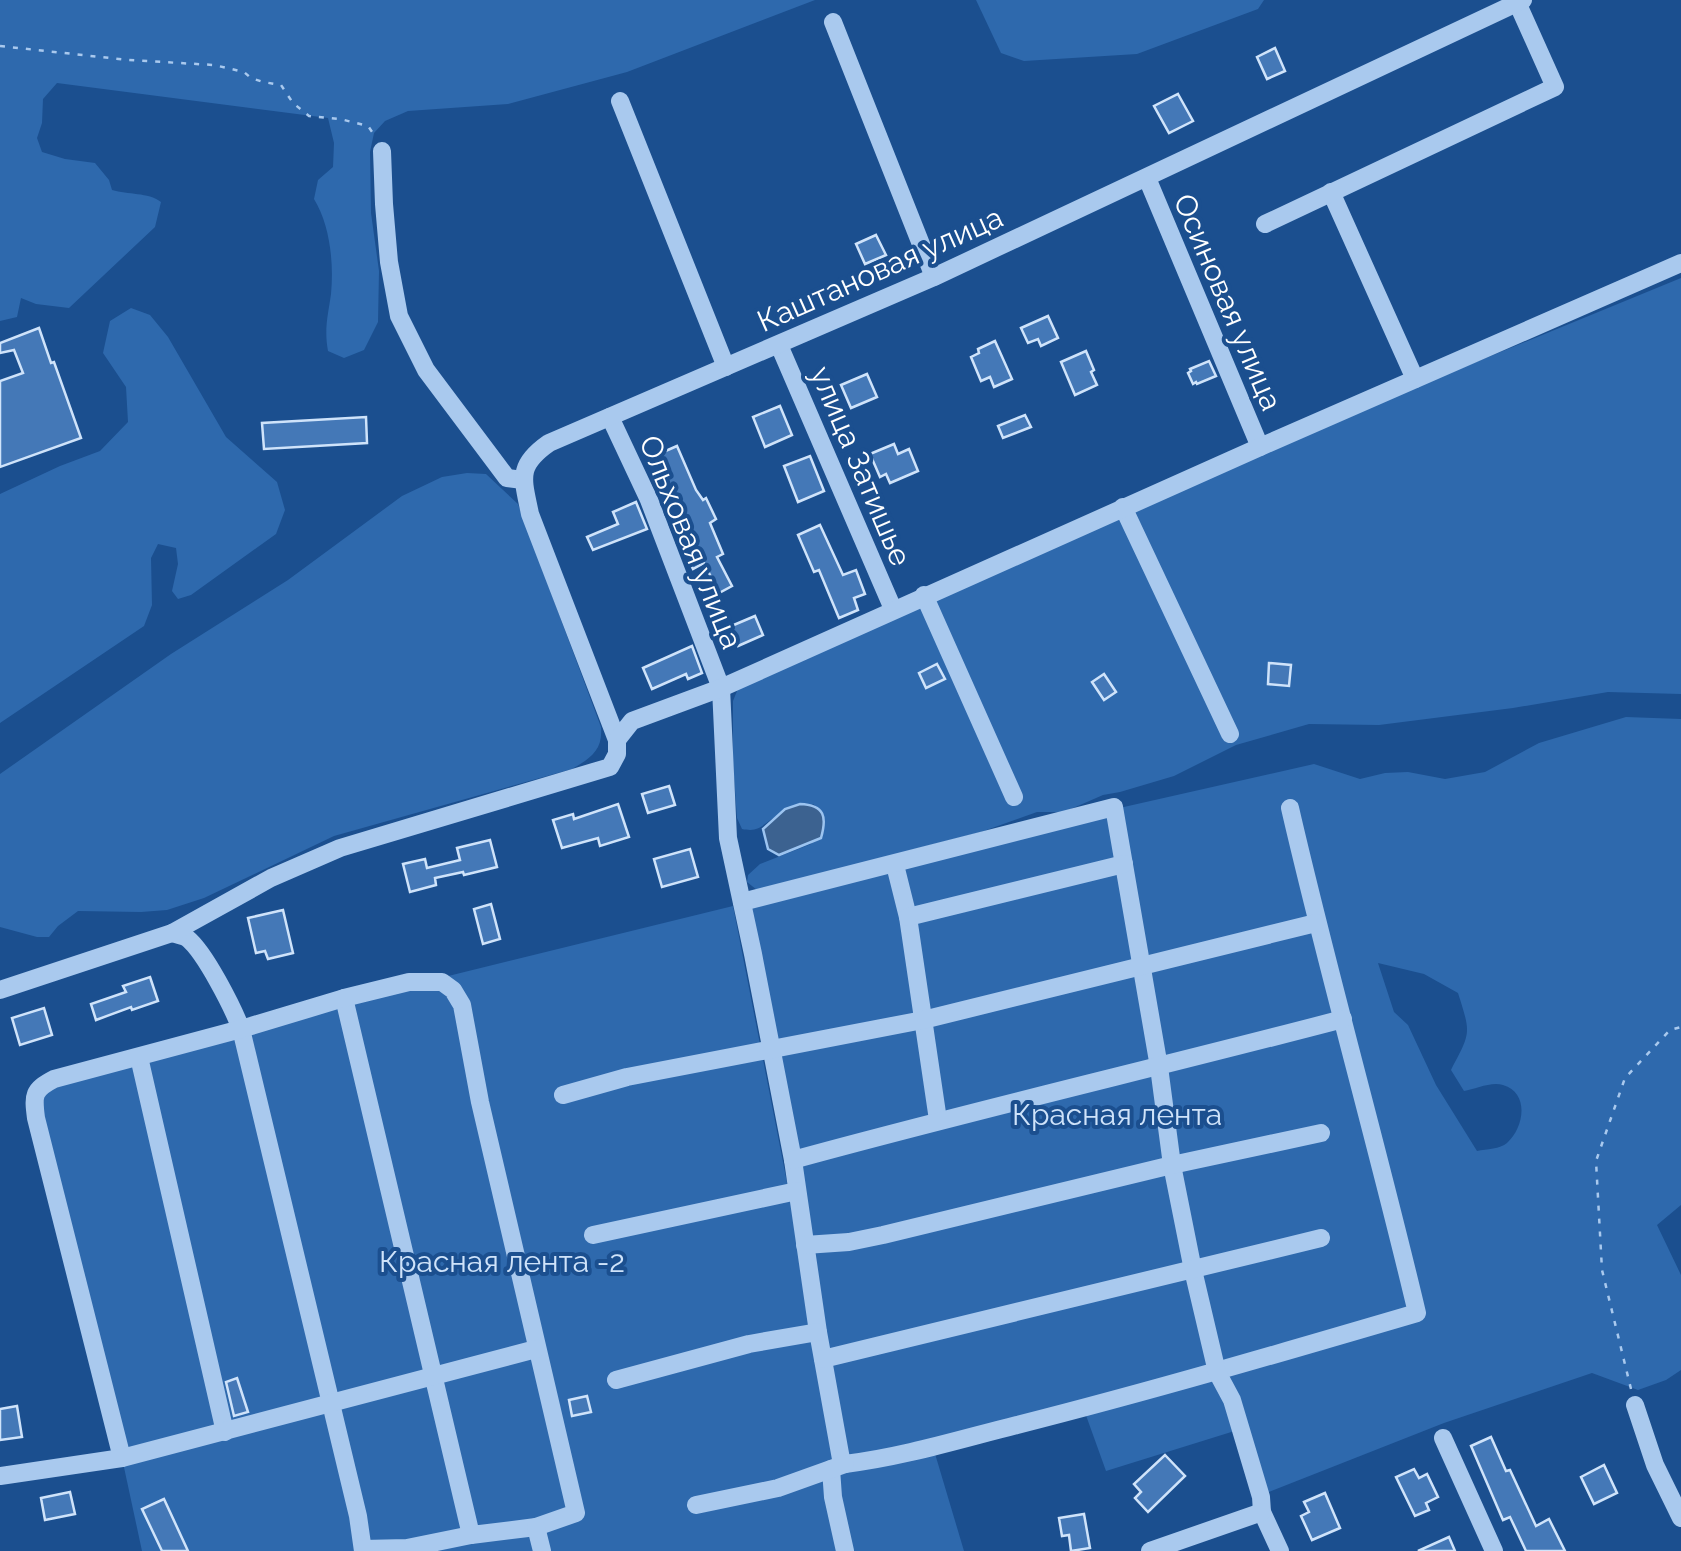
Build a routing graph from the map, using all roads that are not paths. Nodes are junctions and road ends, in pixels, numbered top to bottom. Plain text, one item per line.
1 (1519, 1) edge
2 (833, 22) dead end
3 (620, 101) dead end
4 (382, 151) road end
5 (1146, 178) junction
6 (1331, 192) junction
7 (1264, 224) dead end
8 (1681, 264) edge
9 (934, 278) junction
10 (780, 344) junction
11 (726, 367) junction
12 (1415, 379) junction
13 (610, 417) junction
14 (1260, 447) junction
15 (523, 480) junction
16 (1124, 507) junction
17 (924, 596) junction
18 (893, 609) junction
19 (721, 688) junction
20 (1230, 734) dead end
21 (617, 740) junction
22 (1014, 797) dead end
23 (1290, 808) dead end
24 (896, 864) junction
25 (1124, 864) junction
26 (742, 902) junction
27 (908, 917) junction
28 (1316, 923) junction
29 (172, 933) junction
30 (1141, 965) junction
31 (0, 990) edge
32 (344, 998) junction
33 (1343, 1019) junction
34 (923, 1020) junction
35 (241, 1030) junction
36 (772, 1050) junction
37 (138, 1057) junction
38 (1158, 1067) junction
39 (563, 1095) dead end
40 (938, 1120) junction
41 (1321, 1133) dead end
42 (793, 1160) junction
43 (1172, 1165) junction
44 (797, 1191) junction
45 (593, 1234) dead end
46 (1321, 1238) dead end
47 (805, 1245) junction
48 (1193, 1270) junction
49 (818, 1332) junction
50 (536, 1349) junction
51 (823, 1359) junction
52 (1217, 1372) junction
53 (433, 1378) junction
54 (616, 1380) dead end
55 (330, 1402) junction
56 (1635, 1405) road end
57 (225, 1432) junction
58 (1443, 1438) dead end
59 (122, 1458) junction
60 (838, 1466) junction
61 (0, 1476) edge
62 (696, 1505) dead end
63 (1262, 1512) junction
64 (1681, 1518) edge
65 (536, 1527) junction
66 (471, 1535) junction
67 (363, 1550) edge
68 (542, 1551) edge
69 (845, 1551) edge
70 (1150, 1551) edge
71 (1280, 1551) edge
72 (1494, 1551) edge

1 - 5 street, Каштановая улица
1 - 6 street
2 - 9 street
3 - 11 street
4 - 15 street
5 - 9 street, Каштановая улица
5 - 14 street, Осиновая улица
6 - 7 street
6 - 12 street
8 - 12 street
9 - 10 street, Каштановая улица
10 - 11 street, Каштановая улица
10 - 18 street, улица Затишье
11 - 13 street, Каштановая улица
12 - 14 street
13 - 15 street, Каштановая улица
13 - 19 street, Ольховая улица
14 - 16 street
15 - 21 street
16 - 17 street
16 - 20 street
17 - 18 street
17 - 22 street
18 - 19 street
19 - 21 street
19 - 26 street, Ольховая улица
21 - 29 street
23 - 28 street
24 - 25 street
24 - 26 street
24 - 27 street
25 - 27 street
25 - 30 street
26 - 36 street, Ольховая улица
27 - 34 street
28 - 30 street
28 - 33 street
29 - 31 street
29 - 35 street
30 - 34 street
30 - 38 street
32 - 35 street
32 - 50 street
32 - 53 street
33 - 38 street
33 - 52 street
34 - 36 street
34 - 40 street
35 - 37 street
35 - 55 street
36 - 39 street
36 - 42 street, Ольховая улица
37 - 57 street
37 - 59 street
38 - 40 street
38 - 43 street
40 - 42 street
41 - 43 street
42 - 44 street, Ольховая улица
43 - 47 street
43 - 48 street
44 - 45 street
44 - 47 street, Ольховая улица
46 - 48 street
47 - 49 street, Ольховая улица
48 - 51 street
48 - 52 street
49 - 51 street, Ольховая улица
49 - 54 street
50 - 53 street
50 - 65 street
51 - 60 street, Ольховая улица
52 - 60 street
52 - 63 street
53 - 55 street
53 - 66 street
55 - 57 street
55 - 67 street
56 - 64 street
57 - 59 street
58 - 72 street
59 - 61 street
60 - 62 street
60 - 69 street, Ольховая улица
63 - 70 street
63 - 71 street
65 - 66 street
65 - 68 street
66 - 67 street

